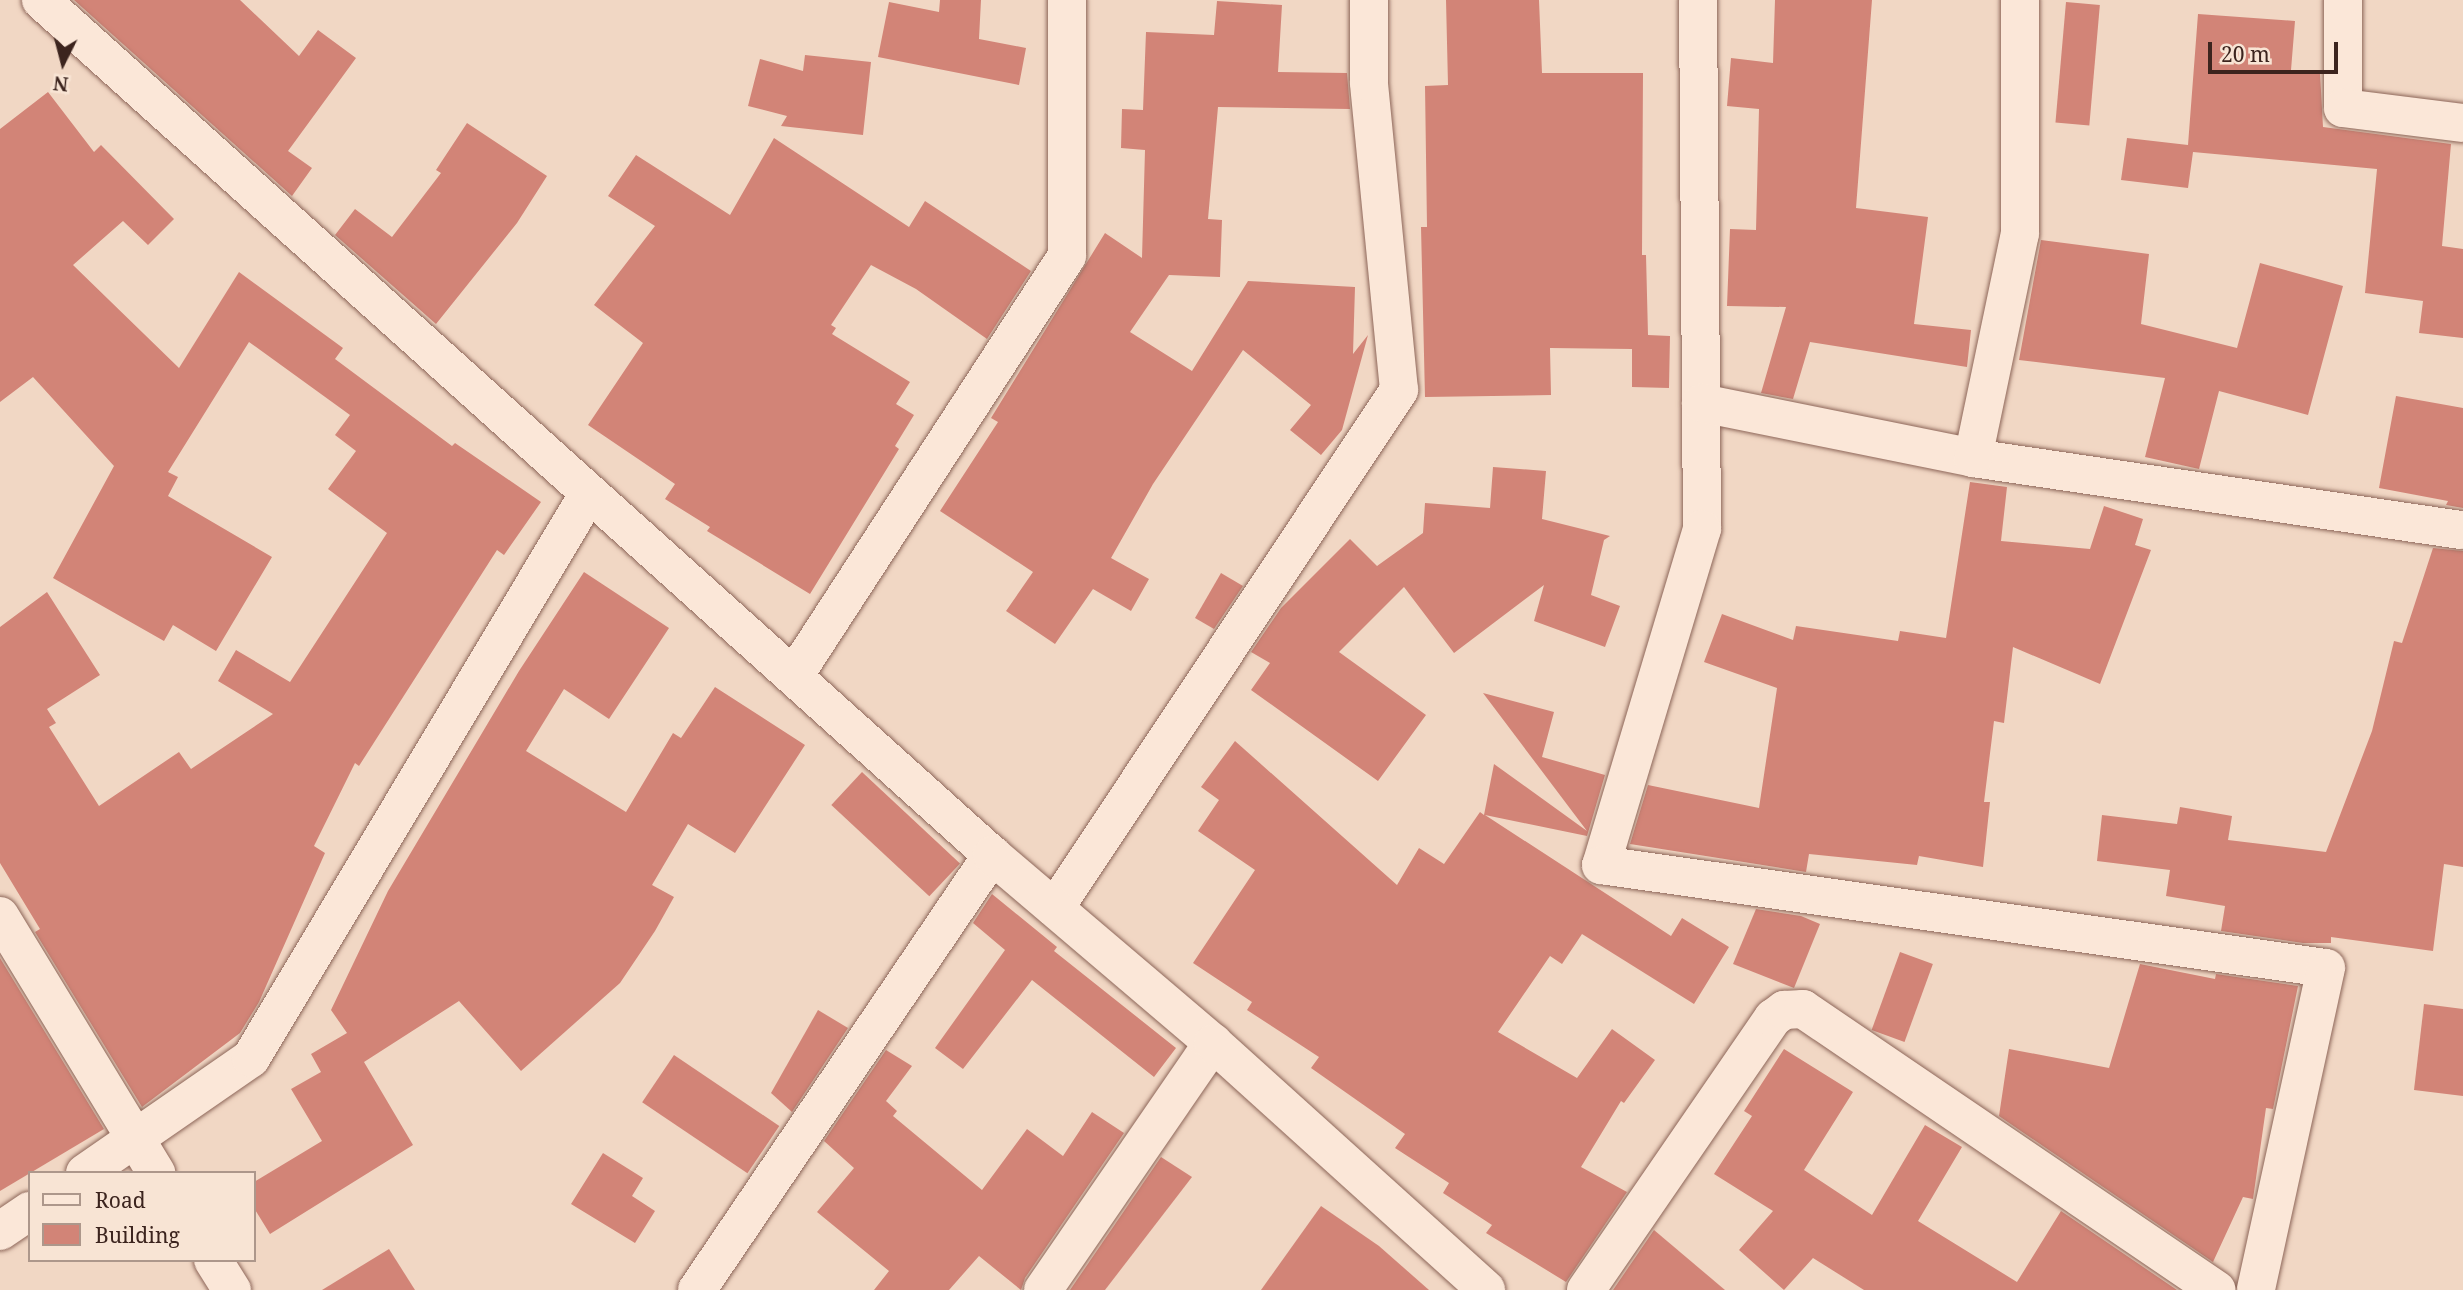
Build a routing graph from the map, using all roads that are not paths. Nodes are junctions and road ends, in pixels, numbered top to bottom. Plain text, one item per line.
1 (41, 0) edge
2 (1067, 0) edge
3 (1369, 0) edge
4 (1698, 0) edge
5 (2020, 0) edge
6 (2343, 0) edge
7 (2463, 123) edge
8 (1701, 403) junction
9 (1973, 458) junction
10 (589, 493) junction
11 (2463, 530) edge
12 (794, 676) junction
13 (992, 855) junction
14 (1055, 908) junction
15 (0, 916) edge
16 (1213, 1043) junction
17 (134, 1139) junction
18 (88, 1171) edge
19 (155, 1171) edge
20 (28, 1212) edge
21 (0, 1231) edge
22 (214, 1262) edge
23 (232, 1290) edge
24 (697, 1290) edge
25 (1044, 1290) edge
26 (1486, 1290) edge
27 (1586, 1290) edge
28 (2216, 1290) edge
29 (2256, 1290) edge

1 - 10 street
2 - 12 street
3 - 14 street
4 - 8 street
5 - 9 street
6 - 7 street
8 - 9 street
8 - 29 street
9 - 11 street
10 - 12 street
10 - 17 street
12 - 13 street
13 - 14 street
13 - 24 street
14 - 16 street
15 - 17 street
16 - 25 street
16 - 26 street
17 - 18 street
17 - 19 street
20 - 21 street
22 - 23 street
27 - 28 street

